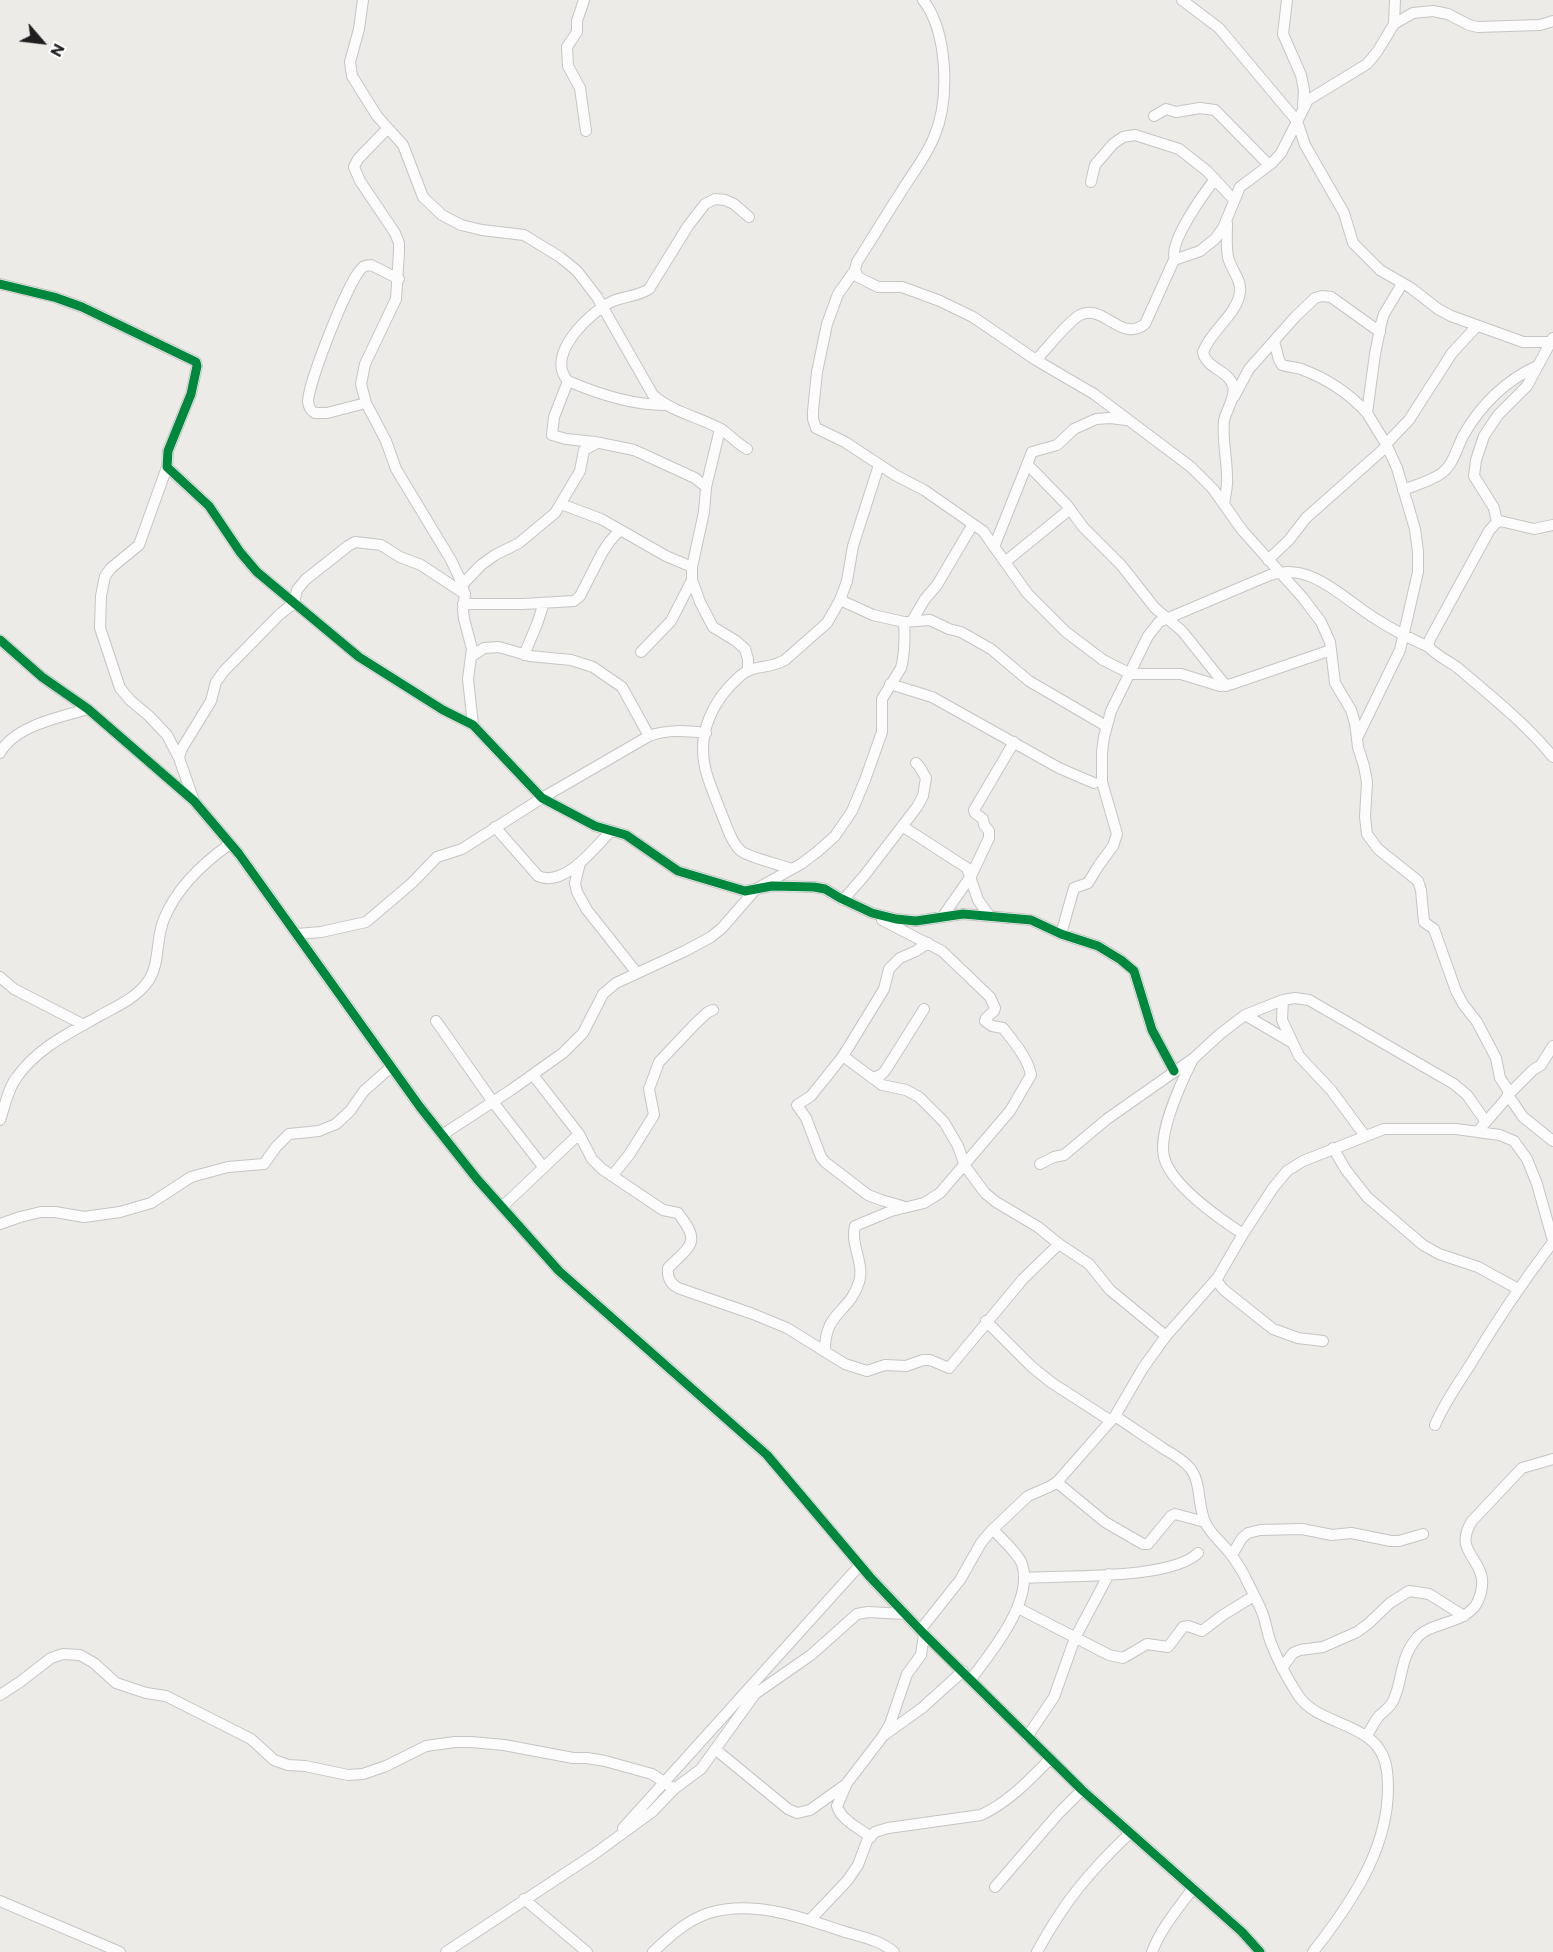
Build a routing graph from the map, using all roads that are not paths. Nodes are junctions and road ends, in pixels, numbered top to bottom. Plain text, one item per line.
1 (363, 0) edge
2 (584, 0) edge
3 (923, 0) edge
4 (1182, 0) edge
5 (1287, 0) edge
6 (1395, 0) edge
7 (1553, 21) edge
8 (1394, 24) junction
9 (1303, 106) junction
10 (1155, 116) dead end
11 (1297, 121) junction
12 (387, 129) junction
13 (586, 131) dead end
14 (1269, 165) junction
15 (1215, 179) junction
16 (1091, 182) dead end
17 (1234, 200) junction
18 (749, 217) dead end
19 (1228, 219) junction
20 (1175, 259) junction
21 (855, 270) junction
22 (399, 279) junction
23 (0, 284) edge
24 (1402, 284) junction
25 (603, 307) junction
26 (1477, 326) junction
27 (1380, 332) junction
28 (1552, 340) edge
29 (1274, 341) junction
30 (1036, 360) junction
31 (1538, 366) junction
32 (568, 381) junction
33 (1230, 402) junction
34 (366, 403) junction
35 (668, 405) junction
36 (1367, 413) junction
37 (1129, 420) junction
38 (720, 429) junction
39 (597, 443) junction
40 (1387, 445) junction
41 (747, 449) dead end
42 (879, 465) junction
43 (1028, 465) junction
44 (166, 467) junction
45 (706, 487) junction
46 (1403, 490) junction
47 (561, 504) junction
48 (1224, 505) junction
49 (1070, 509) junction
50 (1497, 522) junction
51 (974, 524) junction
52 (1553, 525) edge
53 (620, 530) junction
54 (994, 547) junction
55 (1268, 560) junction
56 (1005, 562) junction
57 (692, 567) junction
58 (1279, 572) junction
59 (692, 580) junction
60 (463, 594) junction
61 (840, 600) junction
62 (294, 603) junction
63 (544, 603) junction
64 (1165, 618) junction
65 (908, 621) junction
66 (1405, 634) junction
67 (0, 640) edge
68 (1429, 647) junction
69 (1331, 650) junction
70 (641, 652) dead end
71 (524, 655) junction
72 (472, 656) junction
73 (748, 670) junction
74 (1131, 674) junction
75 (890, 684) junction
76 (1226, 686) junction
77 (88, 709) junction
78 (472, 725) junction
79 (1106, 726) junction
80 (706, 733) junction
81 (650, 736) junction
82 (1358, 736) junction
83 (1014, 742) junction
84 (0, 753) edge
85 (1553, 757) edge
86 (179, 758) junction
87 (916, 764) dead end
88 (1094, 783) dead end
89 (542, 798) junction
90 (194, 801) junction
91 (902, 826) junction
92 (495, 827) junction
93 (611, 831) junction
94 (230, 844) junction
95 (580, 863) junction
96 (792, 869) junction
97 (971, 876) junction
98 (756, 889) junction
99 (843, 900) junction
100 (872, 913) junction
101 (988, 914) dead end
102 (943, 916) junction
103 (297, 934) junction
104 (1061, 934) junction
105 (928, 943) junction
106 (638, 973) junction
107 (0, 977) edge
108 (1284, 1000) junction
109 (712, 1010) dead end
110 (924, 1010) dead end
111 (1245, 1014) junction
112 (436, 1021) dead end
113 (84, 1025) junction
114 (1292, 1042) junction
115 (1553, 1046) edge
116 (843, 1056) junction
117 (1194, 1058) junction
118 (391, 1067) junction
119 (1174, 1071) junction
120 (533, 1075) junction
121 (872, 1078) junction
122 (1508, 1095) junction
123 (493, 1102) junction
124 (0, 1120) edge
125 (1486, 1122) junction
126 (1478, 1131) junction
127 (442, 1134) junction
128 (579, 1134) junction
129 (1365, 1136) junction
130 (1553, 1141) edge
131 (1333, 1148) junction
132 (1040, 1164) dead end
133 (965, 1166) junction
134 (544, 1168) junction
135 (612, 1176) junction
136 (909, 1207) junction
137 (502, 1208) junction
138 (0, 1224) edge
139 (1243, 1234) junction
140 (1553, 1241) edge
141 (1059, 1244) junction
142 (1216, 1280) junction
143 (1518, 1289) junction
144 (986, 1321) junction
145 (1166, 1336) junction
146 (1323, 1341) dead end
147 (825, 1352) junction
148 (1113, 1419) junction
149 (1435, 1425) dead end
150 (1553, 1459) edge
151 (1058, 1481) junction
152 (1205, 1522) junction
153 (993, 1529) junction
154 (1423, 1534) dead end
155 (1198, 1554) dead end
156 (1232, 1555) junction
157 (860, 1565) junction
158 (1109, 1574) junction
159 (1024, 1578) junction
160 (1254, 1596) junction
161 (1018, 1608) junction
162 (905, 1614) junction
163 (1464, 1616) junction
164 (923, 1632) junction
165 (1075, 1638) junction
166 (1282, 1668) junction
167 (967, 1675) junction
168 (0, 1695) edge
169 (883, 1736) junction
170 (1366, 1736) junction
171 (1027, 1737) junction
172 (715, 1749) junction
173 (1050, 1759) junction
174 (664, 1781) junction
175 (848, 1783) junction
176 (674, 1789) junction
177 (1082, 1790) junction
178 (1130, 1833) junction
179 (871, 1837) junction
180 (611, 1843) junction
181 (995, 1887) dead end
182 (1193, 1888) junction
183 (525, 1899) junction
184 (0, 1901) edge
185 (810, 1920) junction
186 (120, 1952) edge
187 (446, 1952) edge
188 (587, 1952) edge
189 (653, 1952) edge
190 (894, 1952) edge
191 (1037, 1952) edge
192 (1152, 1952) edge
193 (1260, 1952) edge
194 (1313, 1952) edge

1 - 12 street
2 - 13 street
3 - 21 street
4 - 11 street
5 - 9 street
6 - 8 street
7 - 8 street
8 - 9 street
9 - 11 street
10 - 14 street
11 - 14 street
11 - 24 street
12 - 22 street
12 - 25 street
14 - 17 street
15 - 16 street
15 - 17 street
15 - 20 street
17 - 19 street
18 - 25 street
19 - 20 street
19 - 33 street
20 - 30 street
21 - 30 street
21 - 42 street
22 - 34 street
22 - 34 street
23 - 44 street
24 - 26 street
24 - 27 street
25 - 32 street
25 - 35 street
26 - 28 street
26 - 40 street
27 - 29 street
27 - 36 street
28 - 31 street
29 - 33 street
29 - 36 street
30 - 37 street
31 - 46 street
31 - 50 street
32 - 35 street
32 - 39 street
33 - 48 street
34 - 60 street
35 - 38 street
36 - 40 street
37 - 43 street
37 - 48 street
38 - 41 street
38 - 45 street
39 - 45 street
39 - 47 street
40 - 46 street
40 - 55 street
42 - 51 street
42 - 61 street
43 - 49 street
43 - 54 street
44 - 62 street
44 - 86 street
45 - 57 street
46 - 66 street
47 - 53 street
47 - 60 street
48 - 55 street
49 - 56 street
49 - 64 street
50 - 52 street
50 - 68 street
51 - 54 street
51 - 65 street
53 - 57 street
53 - 63 street
54 - 56 street
55 - 58 street
56 - 74 street
57 - 59 street
58 - 64 street
58 - 66 street
58 - 69 street
59 - 70 street
59 - 73 street
60 - 62 street
60 - 63 street
60 - 72 street
61 - 65 street
61 - 73 street
62 - 78 street
62 - 86 street
63 - 71 street
64 - 74 street
64 - 76 street
65 - 75 street
65 - 79 street
66 - 68 street
66 - 82 street
67 - 77 street
68 - 85 street
69 - 76 street
69 - 82 street
71 - 72 street
71 - 81 street
72 - 78 street
73 - 80 street
74 - 76 street
74 - 79 street
75 - 83 street
75 - 96 street
77 - 84 street
77 - 90 street
78 - 89 street
79 - 104 street
80 - 81 street
80 - 96 street
81 - 89 street
82 - 122 street
83 - 88 street
83 - 97 street
86 - 90 street
87 - 91 street
89 - 92 street
89 - 93 street
90 - 94 street
91 - 97 street
91 - 99 street
92 - 95 street
92 - 103 street
93 - 95 street
93 - 98 street
94 - 103 street
94 - 113 street
95 - 106 street
96 - 98 street
97 - 101 street
97 - 102 street
98 - 99 street
98 - 106 street
99 - 100 street
100 - 102 street
100 - 105 street
102 - 104 street
103 - 118 street
104 - 119 street
105 - 116 street
105 - 133 street
106 - 120 street
107 - 113 street
108 - 111 street
108 - 114 street
108 - 125 street
109 - 135 street
110 - 121 street
111 - 114 street
111 - 117 street
112 - 123 street
113 - 124 street
114 - 129 street
115 - 122 street
116 - 121 street
116 - 136 street
117 - 119 street
117 - 139 street
118 - 127 street
118 - 138 street
119 - 132 street
120 - 123 street
120 - 128 street
121 - 133 street
122 - 125 street
122 - 130 street
123 - 127 street
123 - 134 street
125 - 126 street
126 - 129 street
126 - 140 street
127 - 137 street
128 - 134 street
128 - 135 street
129 - 131 street
131 - 139 street
131 - 143 street
133 - 136 street
133 - 141 street
134 - 137 street
135 - 147 street
136 - 147 street
137 - 157 street
139 - 142 street
140 - 143 street
141 - 144 street
141 - 145 street
142 - 145 street
142 - 146 street
143 - 149 street
144 - 147 street
144 - 148 street
145 - 148 street
148 - 151 street
148 - 152 street
150 - 163 street
151 - 152 street
151 - 153 street
152 - 156 street
153 - 159 street
153 - 164 street
154 - 156 street
155 - 158 street
156 - 160 street
157 - 162 street
157 - 174 street
158 - 159 street
158 - 165 street
159 - 161 street
160 - 165 street
160 - 166 street
161 - 165 street
161 - 167 street
162 - 164 street
162 - 172 street
163 - 166 street
163 - 170 street
164 - 167 street
164 - 169 street
165 - 171 street
166 - 170 street
167 - 169 street
167 - 171 street
168 - 174 street
169 - 175 street
170 - 194 street
171 - 173 street
172 - 175 street
172 - 176 street
173 - 177 street
173 - 179 street
174 - 176 street
174 - 180 street
175 - 179 street
176 - 180 street
177 - 178 street
177 - 181 street
178 - 182 street
178 - 191 street
179 - 185 street
180 - 183 street
182 - 192 street
182 - 193 street
183 - 187 street
183 - 188 street
184 - 186 street
185 - 189 street
185 - 190 street

